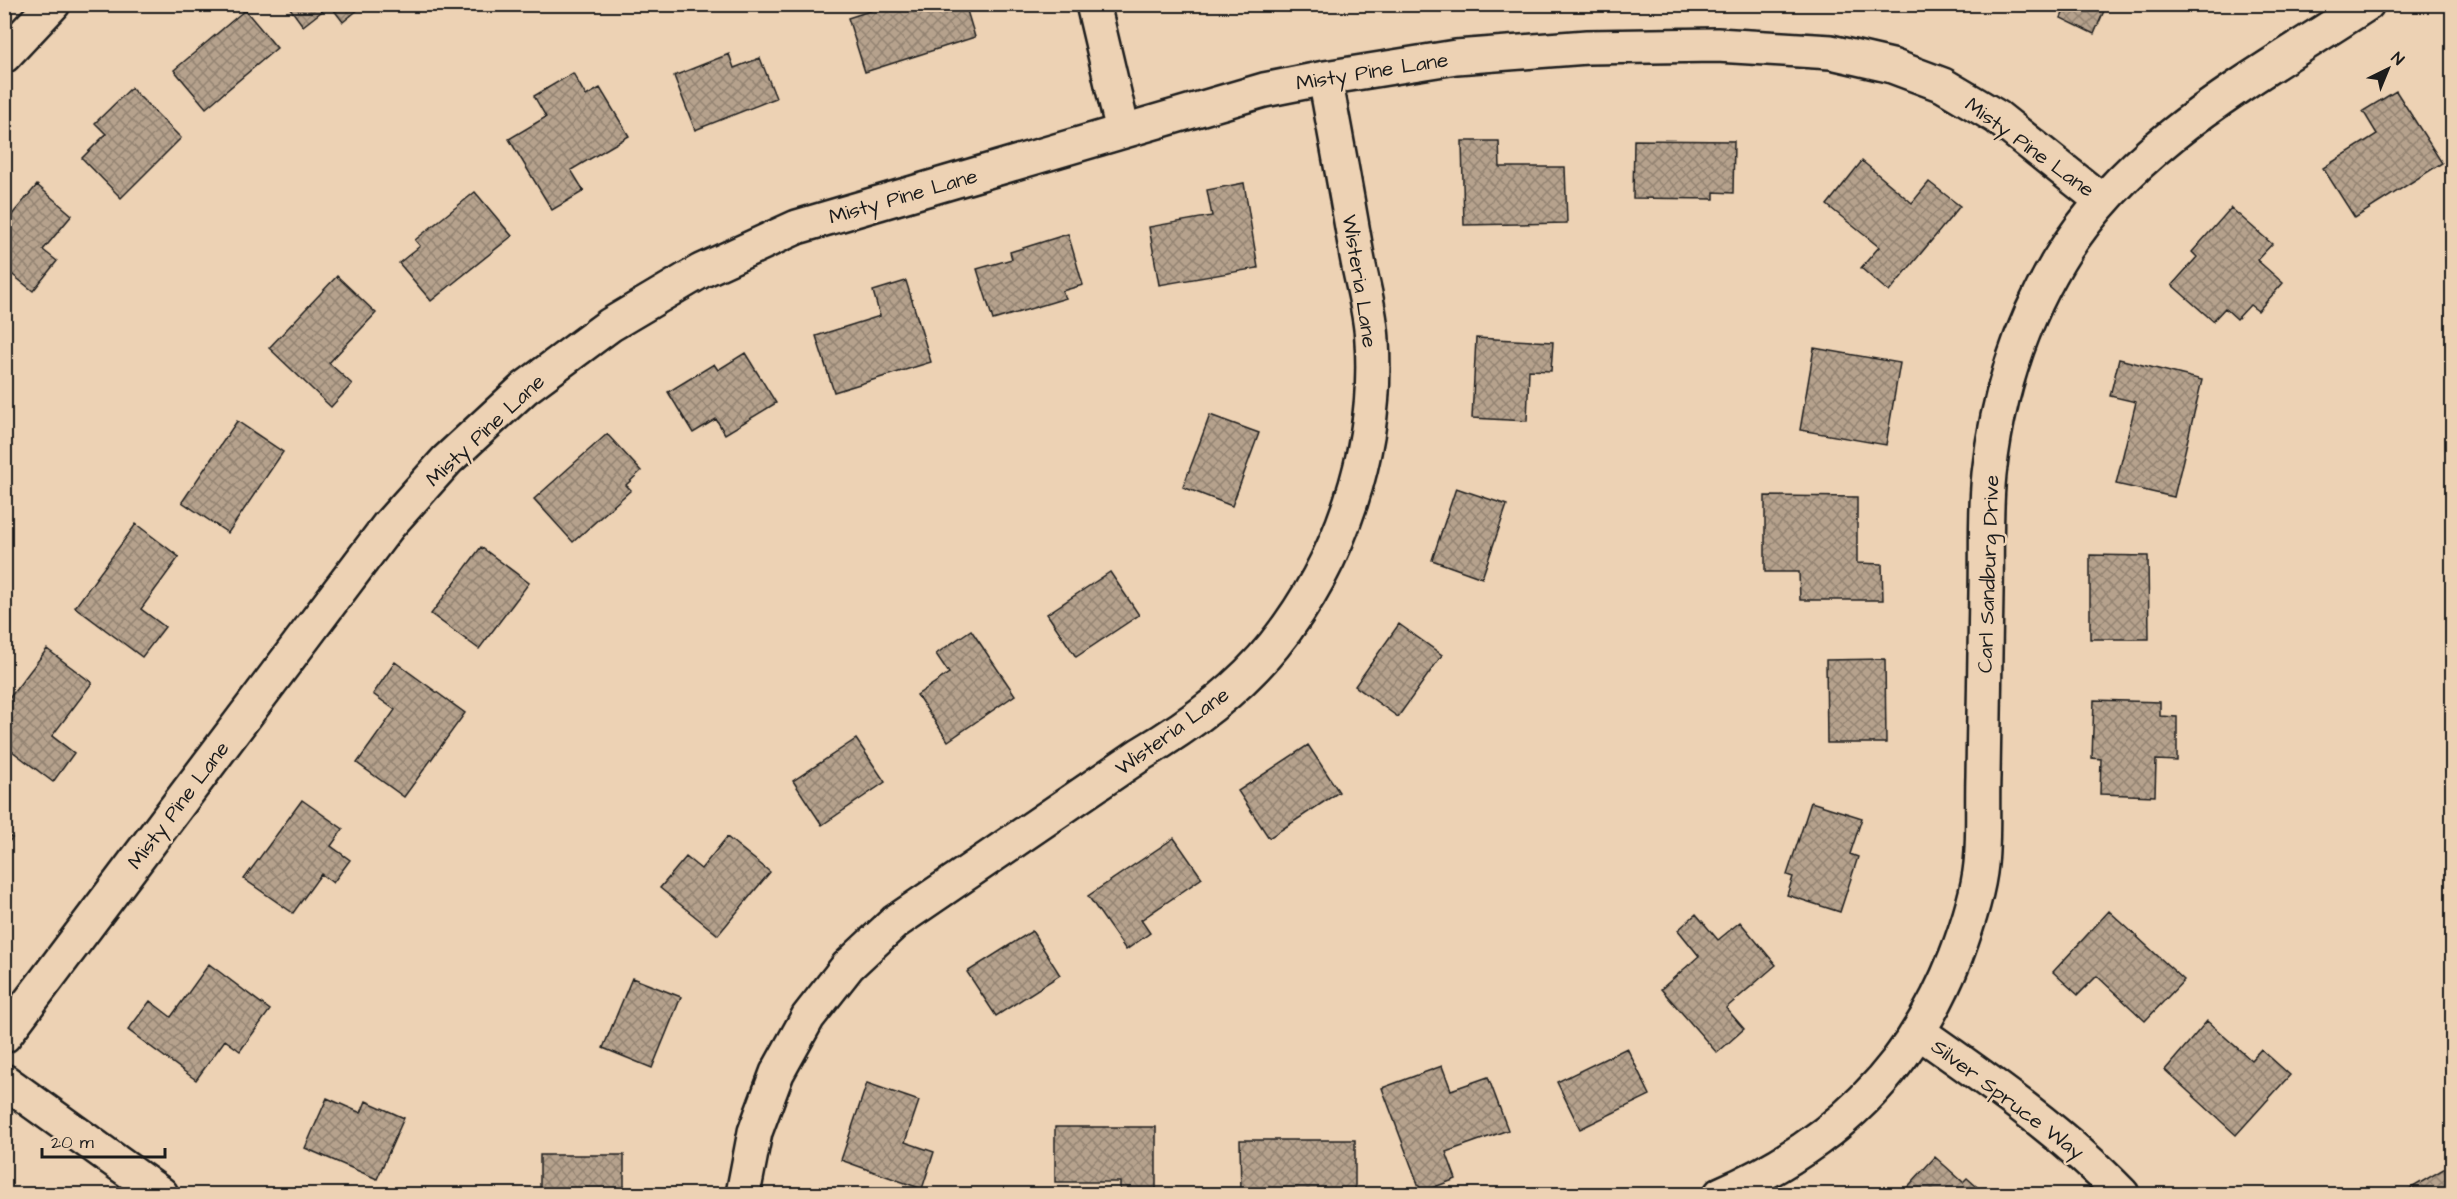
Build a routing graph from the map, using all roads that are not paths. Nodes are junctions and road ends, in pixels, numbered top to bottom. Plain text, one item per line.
1 (53, 4) edge
2 (1093, 4) edge
3 (2367, 4) edge
4 (4, 56) edge
5 (1325, 78) junction
6 (1123, 131) junction
7 (2102, 201) junction
8 (1919, 1032) junction
9 (4, 1036) edge
10 (4, 1081) edge
11 (161, 1194) edge
12 (743, 1194) edge
13 (1721, 1194) edge
14 (2122, 1194) edge

1 - 4 street
2 - 6 street
3 - 7 street, Carl Sandburg Drive
5 - 6 street, Misty Pine Lane
5 - 7 street, Misty Pine Lane
5 - 12 street, Wisteria Lane
6 - 9 street, Misty Pine Lane
7 - 8 street, Carl Sandburg Drive
8 - 13 street, Carl Sandburg Drive
8 - 14 street, Silver Spruce Way
10 - 11 street

